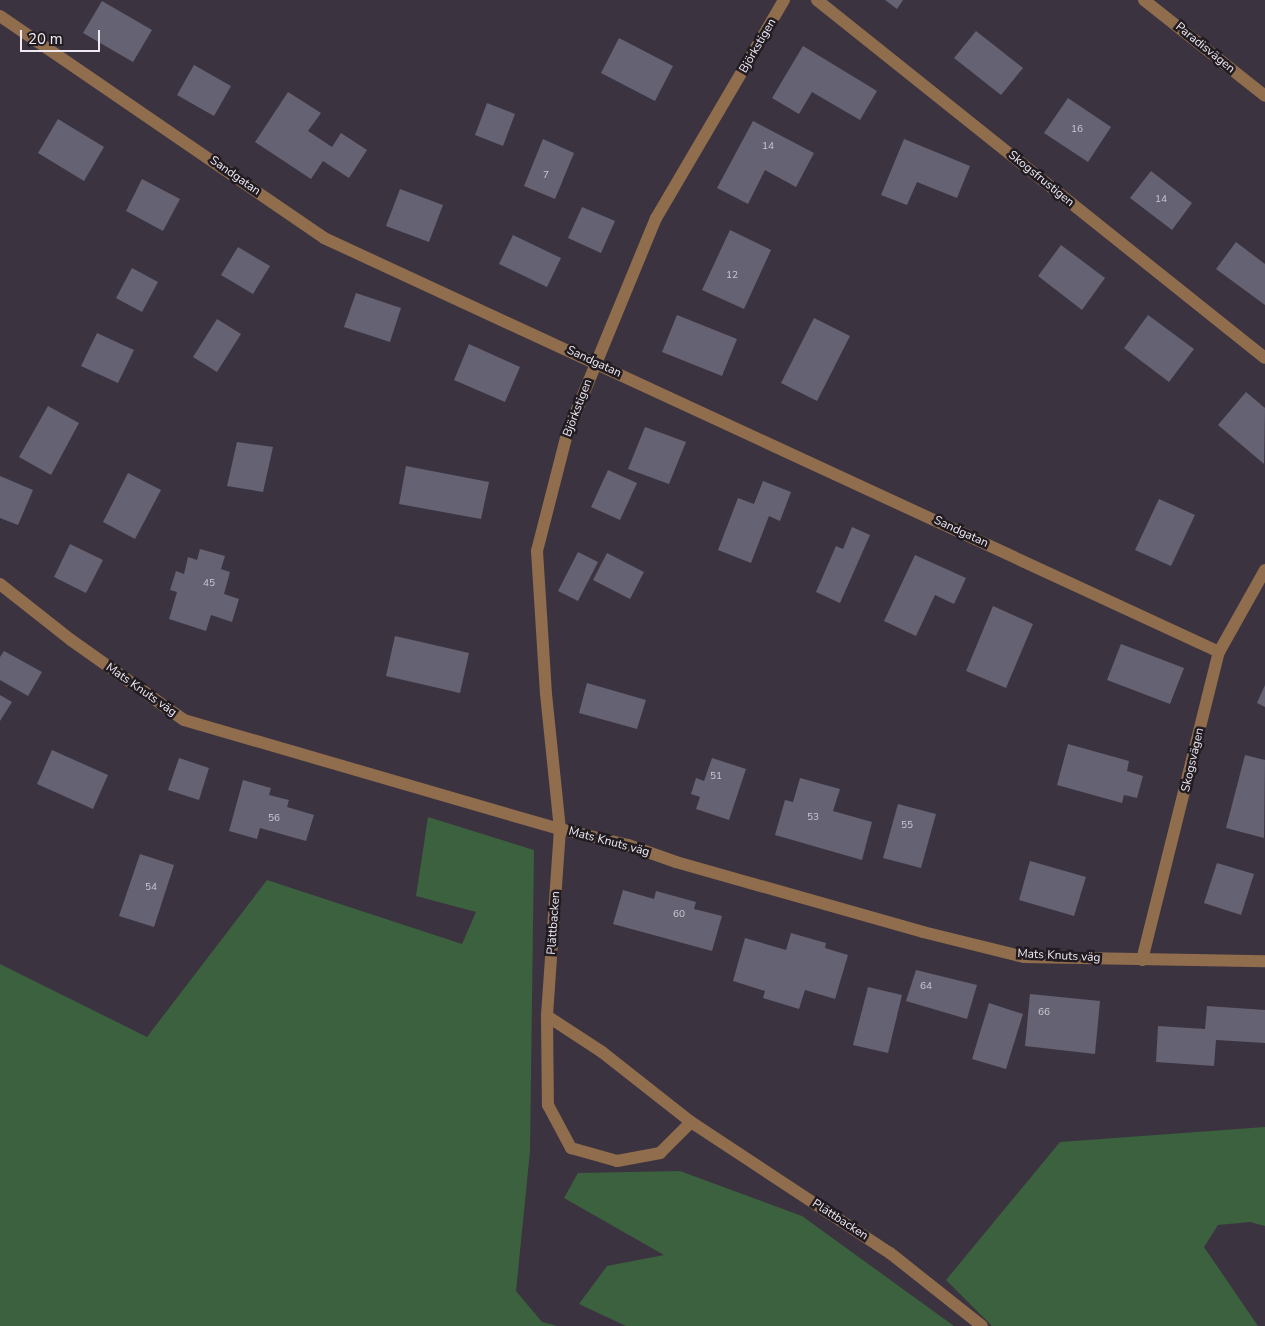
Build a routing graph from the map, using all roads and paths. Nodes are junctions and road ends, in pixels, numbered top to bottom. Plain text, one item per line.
1 (784, 0) edge
2 (817, 0) edge
3 (1144, 0) edge
4 (0, 16) edge
5 (1265, 96) edge
6 (1265, 358) edge
7 (596, 363) junction
8 (1265, 570) edge
9 (0, 584) edge
10 (1219, 652) junction
11 (560, 829) junction
12 (1142, 960) junction
13 (1265, 961) edge
14 (548, 1016) junction
15 (691, 1122) junction
16 (982, 1326) edge

1 - 7 street, Björkstigen
2 - 6 street, Skogsfrustigen
3 - 5 street, Paradisvägen
4 - 7 street, Sandgatan
7 - 10 street, Sandgatan
7 - 11 street, Björkstigen
8 - 10 street, Skogsvägen
9 - 11 street, Mats Knuts väg
10 - 12 street, Skogsvägen
11 - 12 street, Mats Knuts väg
11 - 14 street, Plättbacken
12 - 13 street, Mats Knuts väg
14 - 15 street, Plättbacken
14 - 15 street, Plättbacken
15 - 16 street, Plättbacken

